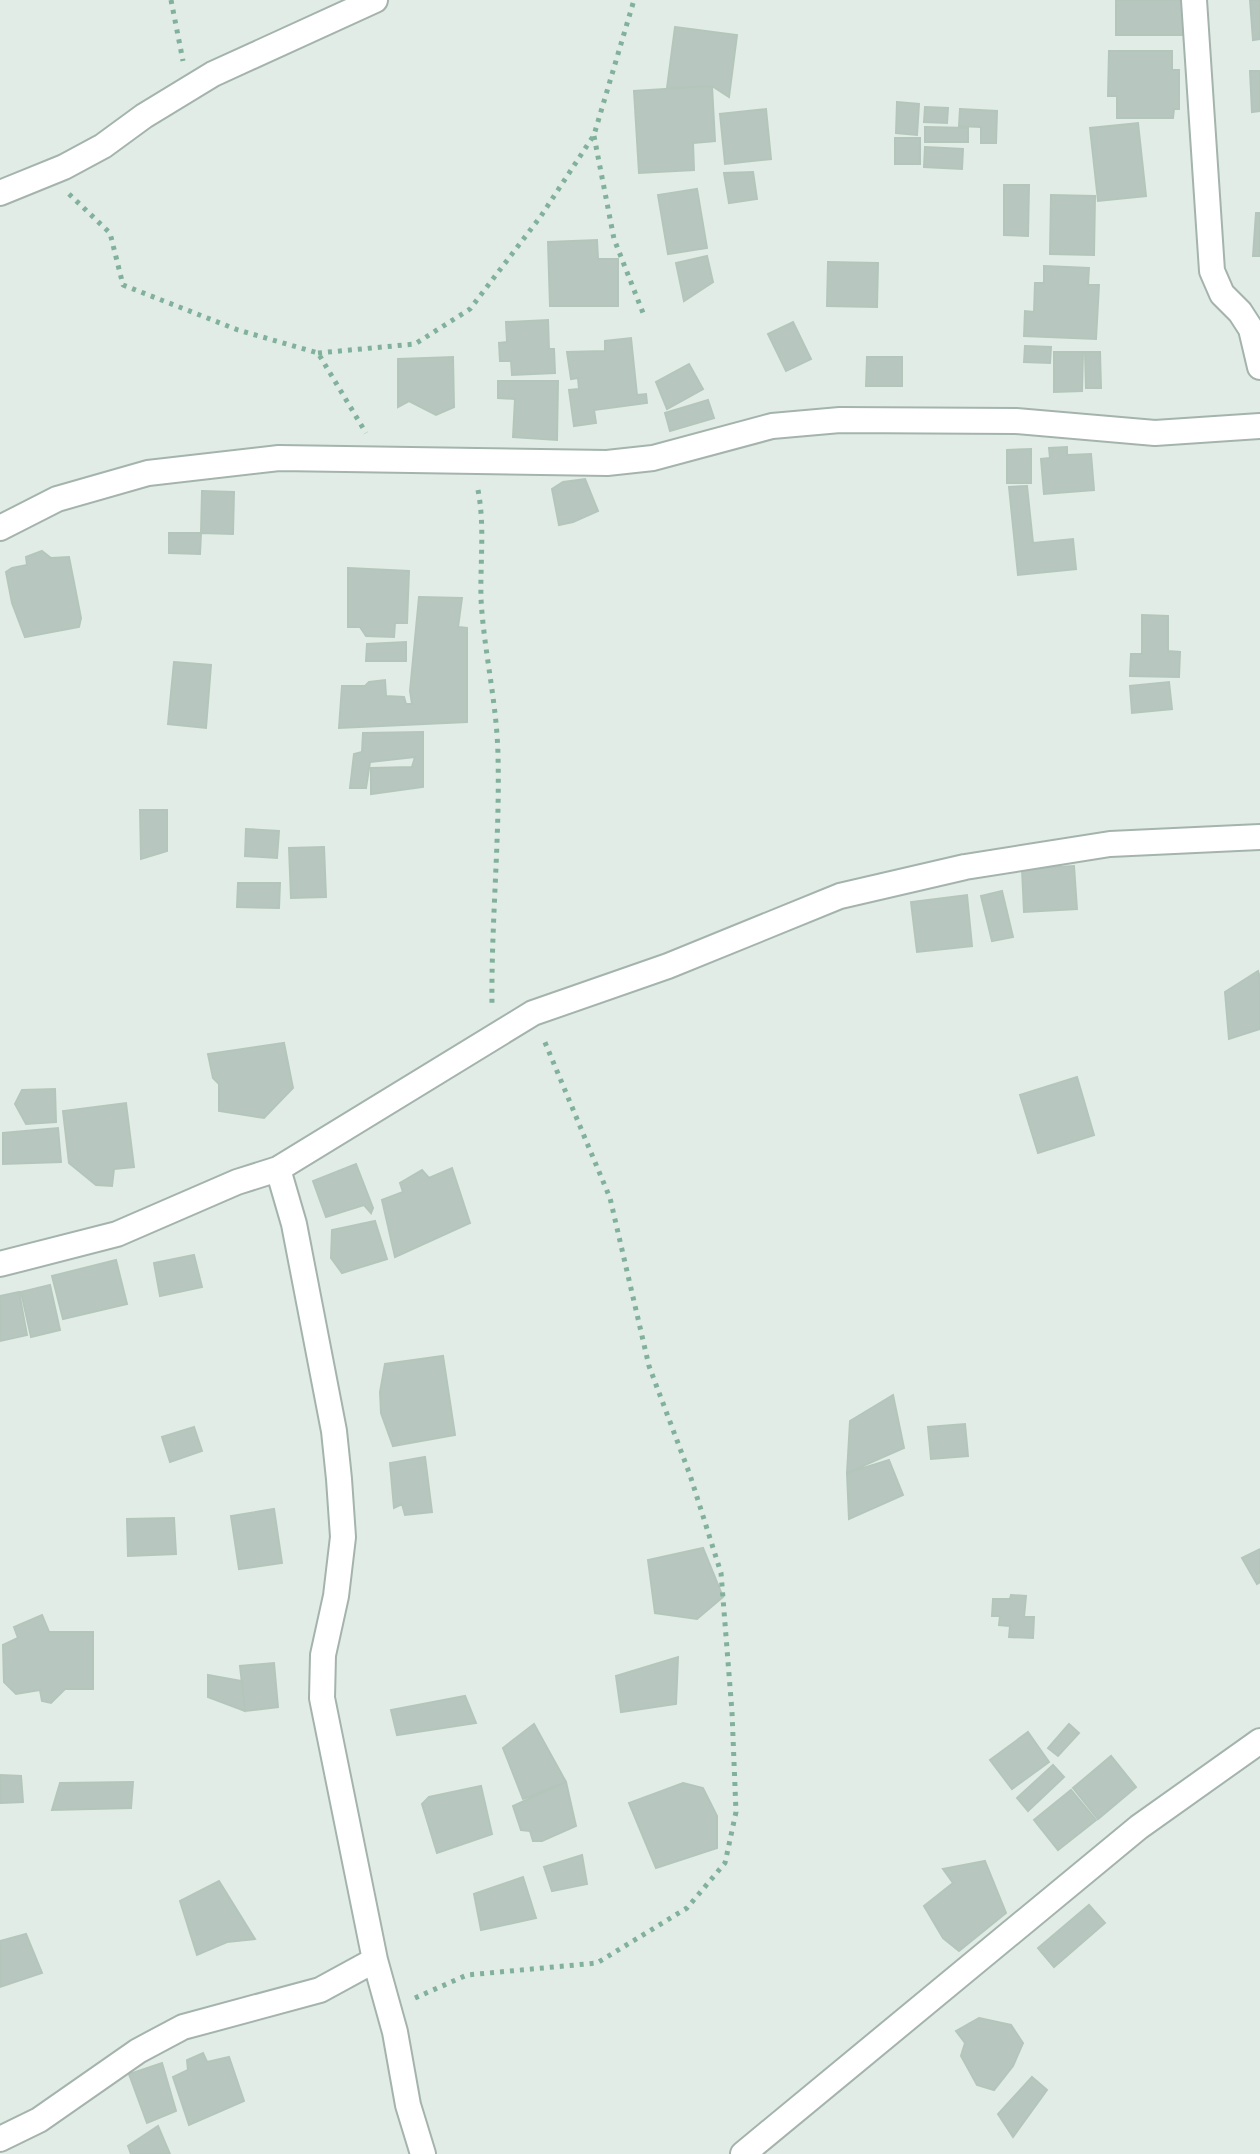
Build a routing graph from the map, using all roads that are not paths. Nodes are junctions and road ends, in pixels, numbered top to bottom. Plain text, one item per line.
1 (375, 0) edge
2 (1194, 0) edge
3 (0, 193) edge
4 (1260, 367) edge
5 (1260, 426) edge
6 (0, 528) edge
7 (1260, 837) edge
8 (278, 1169) junction
9 (0, 1264) edge
10 (1260, 1741) edge
11 (375, 1960) junction
12 (0, 2139) edge
13 (423, 2154) edge
14 (743, 2154) edge

1 - 3 street
2 - 4 street
5 - 6 street
7 - 8 street
8 - 9 street
8 - 11 street
10 - 14 street
11 - 12 street
11 - 13 street

